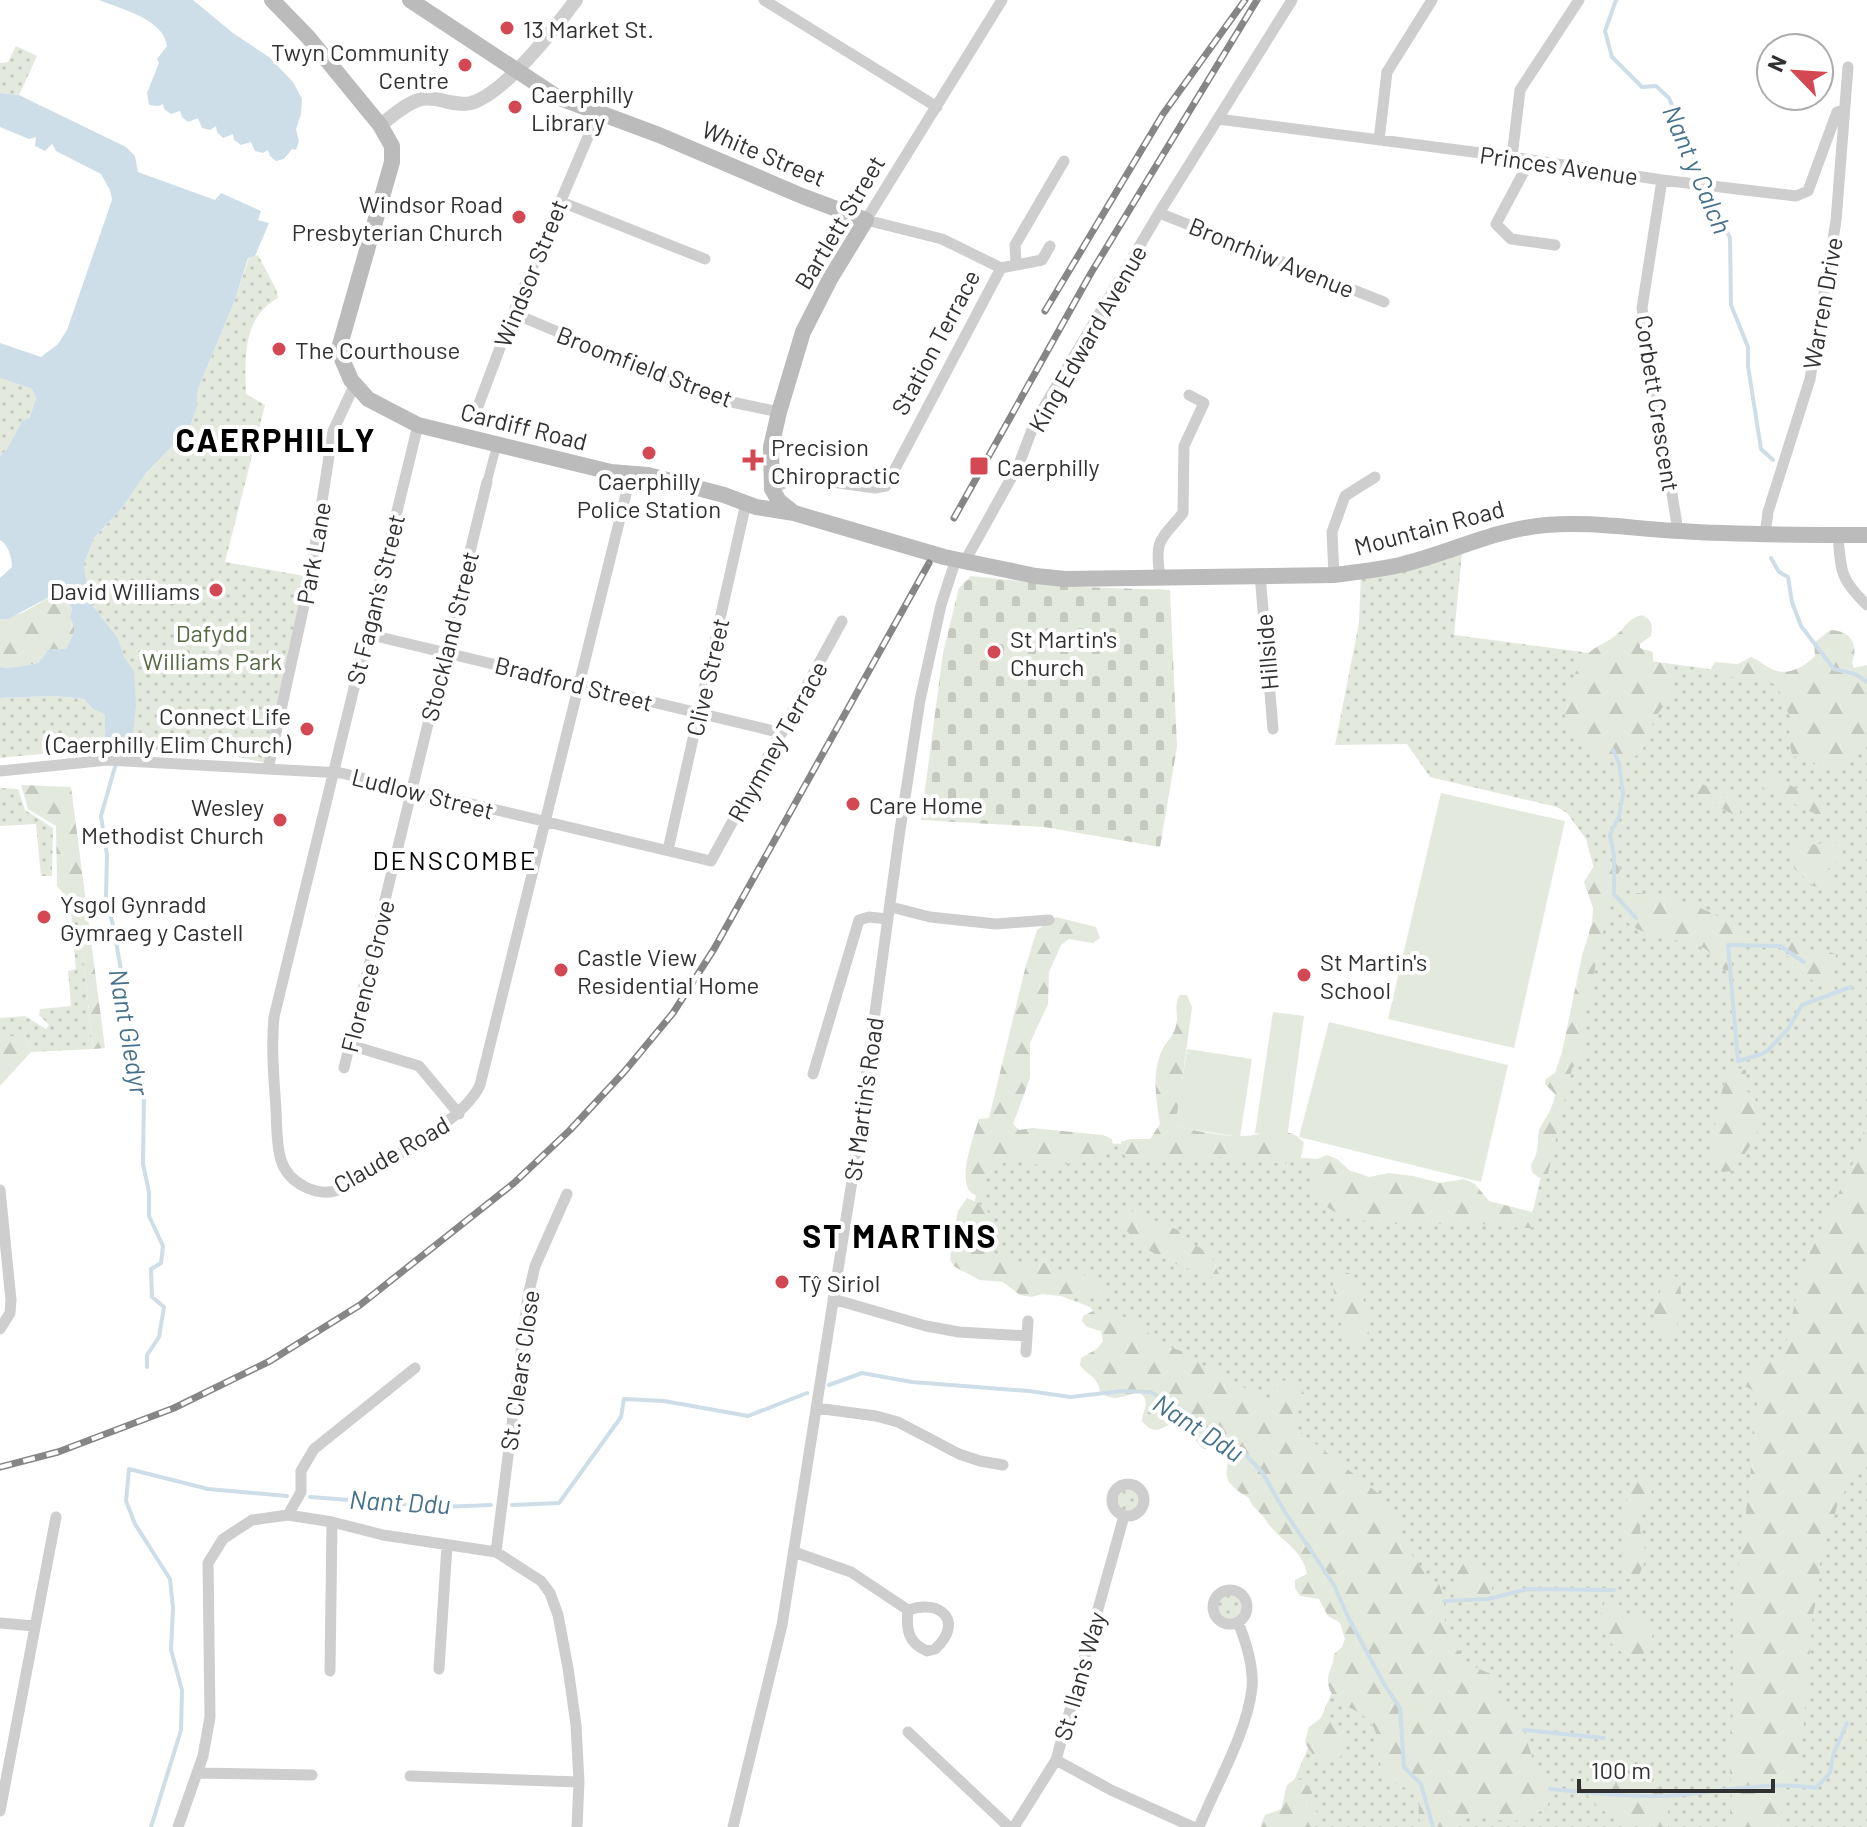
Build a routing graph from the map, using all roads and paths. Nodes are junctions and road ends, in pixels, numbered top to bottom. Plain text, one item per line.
1 (272, 0) edge
2 (410, 0) edge
3 (576, 0) edge
4 (764, 0) edge
5 (1002, 0) edge
6 (1292, 0) edge
7 (1432, 0) edge
8 (1579, 0) edge
9 (1848, 67) dead end
10 (516, 70) junction
11 (937, 107) junction
12 (1844, 110) junction
13 (599, 111) junction
14 (1218, 119) junction
15 (380, 125) junction
16 (1379, 140) junction
17 (1512, 157) junction
18 (1530, 160) junction
19 (1064, 161) dead end
20 (1662, 180) junction
21 (559, 201) junction
22 (1159, 213) junction
23 (866, 220) junction
24 (1555, 245) dead end
25 (1050, 246) dead end
26 (705, 259) dead end
27 (1016, 264) junction
28 (1001, 268) junction
29 (1384, 302) dead end
30 (513, 313) junction
31 (354, 386) junction
32 (1189, 395) dead end
33 (779, 412) junction
34 (474, 417) joint
35 (418, 425) junction
36 (467, 437) junction
37 (497, 444) junction
38 (631, 474) junction
39 (1375, 477) dead end
40 (487, 482) joint
41 (772, 489) junction
42 (746, 503) junction
43 (794, 513) junction
44 (1678, 531) junction
45 (1765, 534) junction
46 (1838, 535) junction
47 (1867, 535) edge
48 (961, 560) junction
49 (1260, 574) junction
50 (1334, 575) junction
51 (1160, 576) junction
52 (1867, 605) edge
53 (842, 621) dead end
54 (367, 634) junction
55 (445, 652) junction
56 (578, 684) junction
57 (699, 713) junction
58 (1273, 729) dead end
59 (782, 733) junction
60 (268, 769) junction
61 (0, 771) edge
62 (333, 772) junction
63 (412, 790) junction
64 (545, 822) junction
65 (668, 850) junction
66 (711, 861) joint
67 (890, 913) junction
68 (1049, 920) dead end
69 (350, 1045) junction
70 (344, 1068) dead end
71 (813, 1074) dead end
72 (459, 1114) junction
73 (0, 1190) edge
74 (567, 1194) dead end
75 (833, 1299) junction
76 (1028, 1321) dead end
77 (0, 1329) edge
78 (1027, 1336) junction
79 (1026, 1352) dead end
80 (415, 1368) dead end
81 (816, 1408) junction
82 (1003, 1465) dead end
83 (288, 1515) junction
84 (1124, 1516) dead end
85 (56, 1517) dead end
86 (332, 1522) junction
87 (447, 1545) junction
88 (496, 1552) junction
89 (794, 1552) junction
90 (908, 1610) junction
91 (1238, 1622) dead end
92 (0, 1623) edge
93 (34, 1626) junction
94 (439, 1669) dead end
95 (330, 1671) dead end
96 (908, 1732) dead end
97 (1056, 1760) junction
98 (197, 1773) junction
99 (312, 1775) dead end
100 (410, 1776) dead end
101 (579, 1782) junction
102 (2, 1793) edge
103 (0, 1811) edge
104 (178, 1827) edge
105 (577, 1827) edge
106 (733, 1827) edge
107 (1012, 1827) edge
108 (1193, 1827) edge
109 (1199, 1827) edge

1 - 15 main road
2 - 10 main road, White Street
3 - 10 street
4 - 11 street
5 - 11 street, Bartlett Street
6 - 14 street, King Edward Avenue
7 - 16 street
8 - 17 street
9 - 12 street, Warren Drive
10 - 13 main road, White Street
10 - 15 street
11 - 23 street, Bartlett Street
12 - 20 street, Princes Avenue
12 - 45 street, Warren Drive
13 - 21 street, Windsor Street
13 - 23 main road, White Street
14 - 16 street, Princes Avenue
14 - 22 street, King Edward Avenue
15 - 31 main road
16 - 17 street, Princes Avenue
17 - 18 street, Princes Avenue
18 - 20 street, Princes Avenue
18 - 24 street
19 - 27 street
20 - 44 street, Corbett Crescent
21 - 26 street
21 - 30 street, Windsor Street
22 - 29 street, Bronrhiw Avenue
22 - 48 street, King Edward Avenue
23 - 28 street, White Street
23 - 33 main road, Bartlett Street
25 - 27 street, Station Terrace
27 - 28 street, Station Terrace
28 - 41 street, Station Terrace
30 - 33 street, Broomfield Street
30 - 34 street, Windsor Street
31 - 35 main road, Cardiff Road
31 - 60 street, Park Lane
32 - 51 street
33 - 41 main road, Bartlett Street
34 - 36 street, Windsor Street
35 - 36 main road, Cardiff Road
35 - 54 street, St Fagan's Street
36 - 37 main road, Cardiff Road
37 - 38 main road, Cardiff Road
37 - 40 street
38 - 42 main road, Cardiff Road
38 - 56 street, Claude Road
39 - 50 street
40 - 55 street, Stockland Street
41 - 42 main road, Station Terrace
41 - 43 main road
42 - 43 main road, Cardiff Road
42 - 57 street, Clive Street
43 - 48 main road, Cardiff Road
44 - 45 main road, Mountain Road
44 - 50 main road, Mountain Road
45 - 46 main road, Mountain Road
46 - 47 main road, Mountain Road
46 - 52 street
48 - 51 main road, Mountain Road
48 - 67 street, St Martin's Road
49 - 50 main road, Mountain Road
49 - 51 main road, Mountain Road
49 - 58 street, Hillside
53 - 59 street, Rhymney Terrace
54 - 55 street, Bradford Street
54 - 62 street, St Fagan's Street
55 - 56 street, Bradford Street
55 - 63 street, Stockland Street
56 - 57 street, Bradford Street
56 - 64 street, Claude Road
57 - 59 street, Bradford Street
57 - 65 street, Clive Street
59 - 66 street, Rhymney Terrace
60 - 61 street, Ludlow Street
60 - 62 street, Ludlow Street
62 - 63 street, Ludlow Street
62 - 72 street, Claude Road
63 - 64 street, Ludlow Street
63 - 69 street, Florence Grove
64 - 65 street, Ludlow Street
64 - 72 street, Claude Road
65 - 66 street, Ludlow Street
67 - 68 street
67 - 71 street
67 - 75 street, St Martin's Road
69 - 70 street, Florence Grove
69 - 72 street
73 - 77 street
74 - 88 street, St. Clears Close
75 - 78 street
75 - 81 street, St Martin's Road
76 - 78 street
78 - 79 street
80 - 83 street
81 - 82 street
81 - 89 street, St Martin's Road
83 - 86 street
83 - 98 street
84 - 97 street, St. Ilan's Way
85 - 93 street
86 - 87 street
86 - 95 street
87 - 88 street
87 - 94 street
88 - 101 street
89 - 90 street
89 - 106 street, St Martin's Road
90 - 90 street
91 - 109 street
92 - 93 street
93 - 102 street
96 - 107 street
97 - 107 street, St. Ilan's Way
97 - 108 street
98 - 99 street
98 - 104 street
100 - 101 street
101 - 105 street
102 - 103 street

